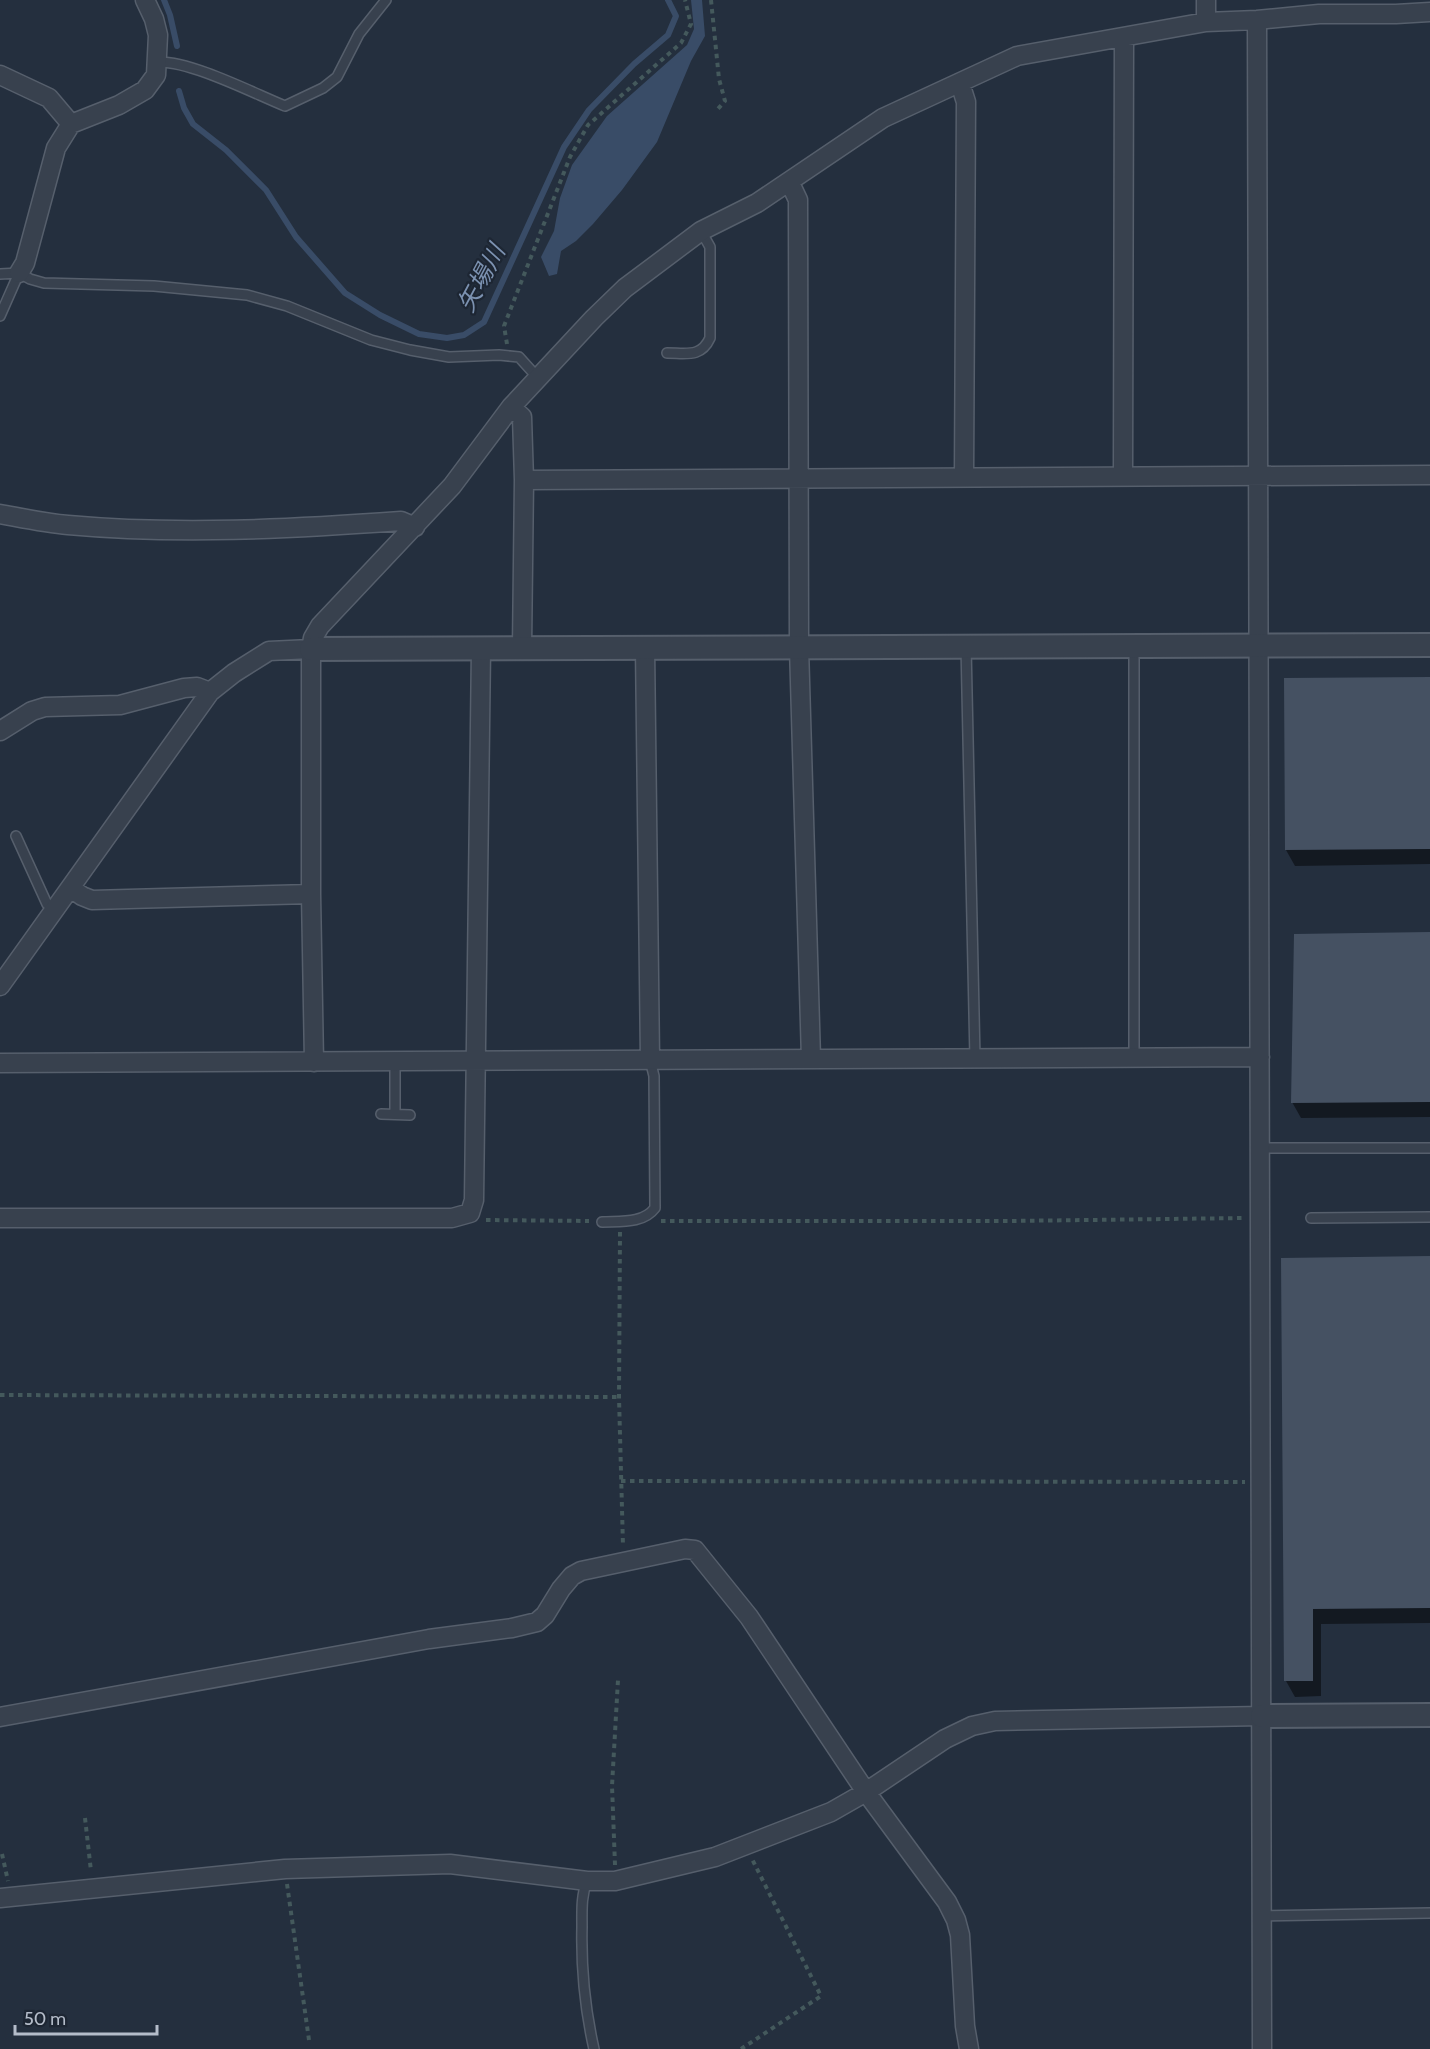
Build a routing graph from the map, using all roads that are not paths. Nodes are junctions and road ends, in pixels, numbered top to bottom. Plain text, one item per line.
1 (145, 0) edge
2 (386, 0) edge
3 (1206, 0) edge
4 (1430, 12) edge
5 (1257, 20) junction
6 (1206, 22) junction
7 (1124, 38) junction
8 (158, 62) junction
9 (0, 75) edge
10 (960, 83) junction
11 (72, 124) junction
12 (790, 183) junction
13 (701, 231) junction
14 (19, 273) junction
15 (0, 274) edge
16 (0, 316) edge
17 (667, 354) dead end
18 (538, 378) junction
19 (512, 406) junction
20 (1430, 475) edge
21 (1123, 476) junction
22 (1258, 476) junction
23 (964, 477) junction
24 (800, 478) junction
25 (524, 480) junction
26 (0, 514) edge
27 (415, 526) junction
28 (1259, 645) junction
29 (1430, 645) edge
30 (966, 646) junction
31 (1134, 646) junction
32 (645, 647) junction
33 (799, 647) junction
34 (481, 648) junction
35 (522, 648) junction
36 (311, 649) junction
37 (210, 692) junction
38 (0, 731) edge
39 (16, 836) dead end
40 (70, 888) junction
41 (311, 894) junction
42 (55, 910) junction
43 (0, 986) edge
44 (1260, 1057) junction
45 (1134, 1058) junction
46 (811, 1059) junction
47 (975, 1059) junction
48 (650, 1060) junction
49 (395, 1061) junction
50 (477, 1061) junction
51 (314, 1062) junction
52 (0, 1063) edge
53 (381, 1114) dead end
54 (395, 1114) junction
55 (410, 1114) dead end
56 (1260, 1148) junction
57 (1430, 1148) edge
58 (1430, 1217) edge
59 (0, 1218) edge
60 (1311, 1218) dead end
61 (602, 1222) road end
62 (1430, 1715) edge
63 (1262, 1716) junction
64 (0, 1717) edge
65 (866, 1792) junction
66 (587, 1881) junction
67 (6, 1897) edge
68 (1430, 1912) edge
69 (1262, 1916) junction
70 (594, 2049) edge
71 (969, 2049) edge
72 (1262, 2049) edge

1 - 8 street
2 - 8 lane
3 - 6 street
4 - 5 street
5 - 6 street
5 - 22 street
6 - 7 street
7 - 10 street
7 - 21 street
8 - 11 street
9 - 11 street
10 - 12 street
10 - 23 street
11 - 14 street
12 - 13 street
12 - 24 street
13 - 17 lane
13 - 18 street
14 - 15 lane
14 - 16 lane
14 - 18 lane
18 - 19 street
19 - 25 street
19 - 27 street
20 - 22 street
21 - 22 street
21 - 23 street
22 - 28 street
23 - 24 street
24 - 25 street
24 - 33 street
25 - 35 street
26 - 27 street
27 - 36 street
28 - 29 street
28 - 31 street
28 - 44 street
30 - 31 street
30 - 33 street
30 - 47 lane
31 - 45 lane
32 - 33 street
32 - 35 street
32 - 48 street
33 - 46 street
34 - 35 street
34 - 36 street
34 - 50 street
36 - 37 street
36 - 41 street
37 - 38 street
37 - 40 street
39 - 42 lane
40 - 41 street
40 - 42 street
41 - 51 street
42 - 43 street
44 - 45 street
44 - 56 street
45 - 47 street
46 - 47 street
46 - 48 street
48 - 50 street
48 - 61 lane
49 - 50 street
49 - 51 street
49 - 54 lane
50 - 59 street
51 - 52 street
53 - 54 lane
54 - 55 lane
56 - 57 lane
56 - 63 street
58 - 60 lane
62 - 63 street
63 - 65 street
63 - 69 street
64 - 65 street
65 - 66 street
65 - 71 street
66 - 67 street
66 - 70 lane
68 - 69 lane
69 - 72 street

